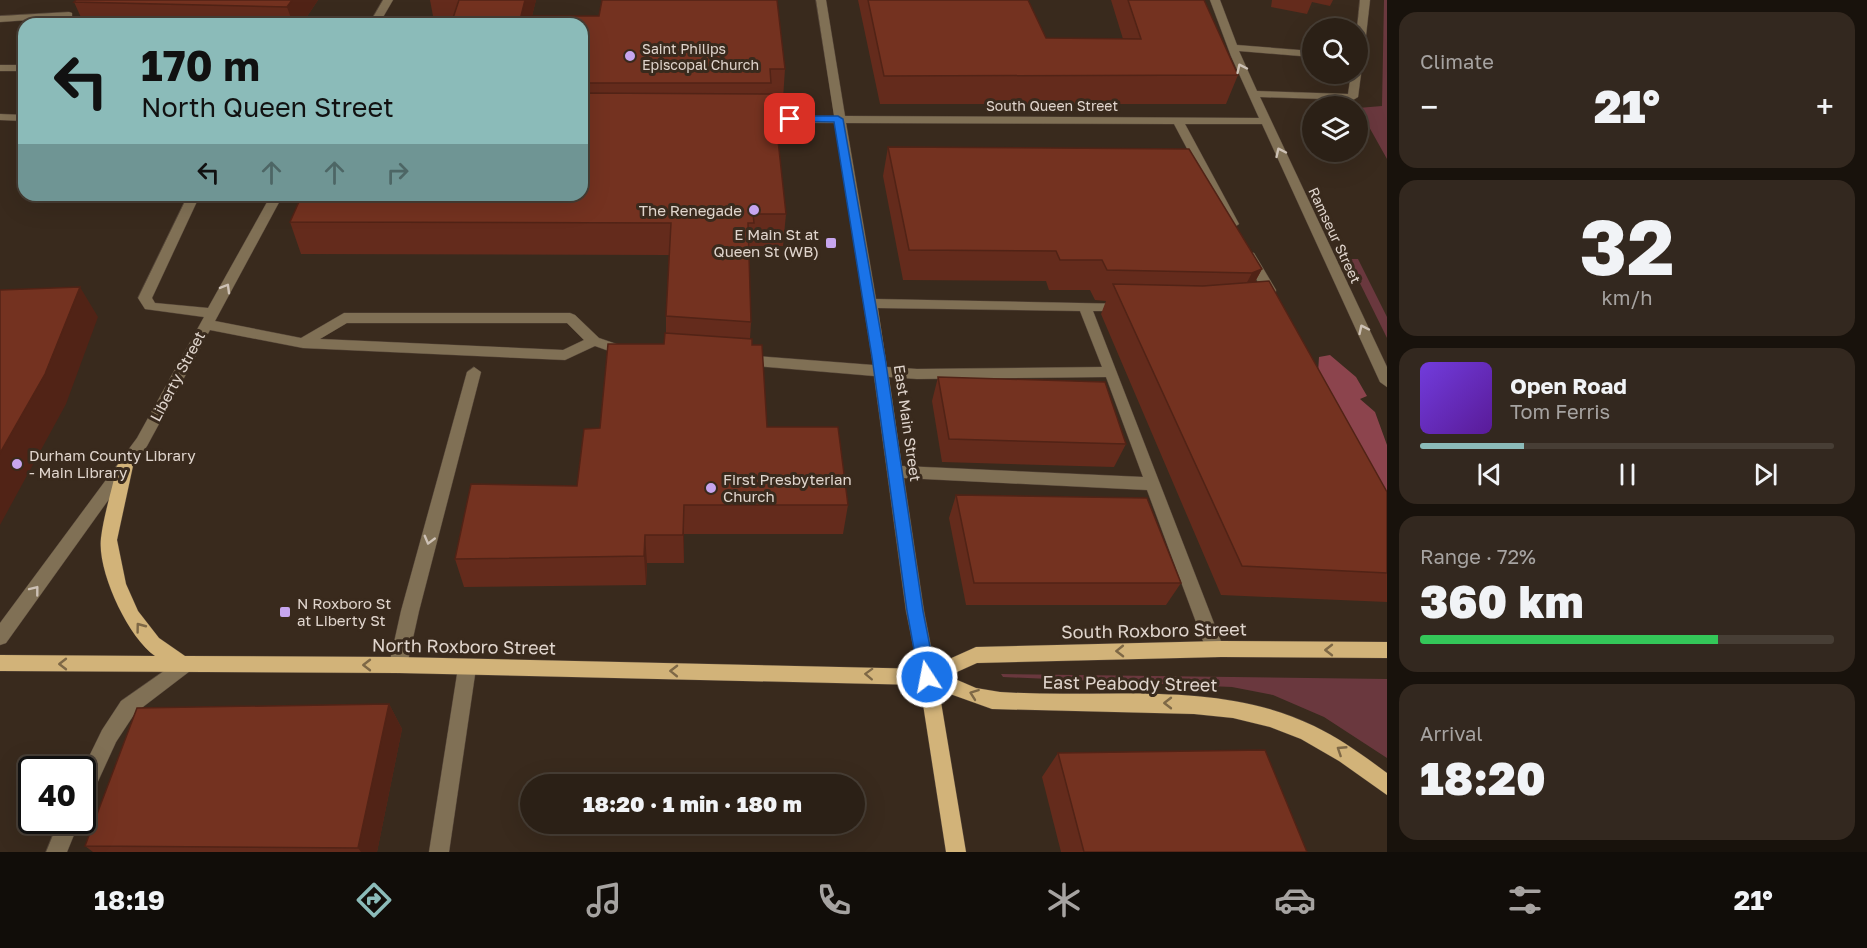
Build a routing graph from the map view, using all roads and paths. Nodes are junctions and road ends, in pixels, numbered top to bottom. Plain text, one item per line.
1 (388, 0) edge
2 (808, 0) edge
3 (821, 0) edge
4 (1215, 0) edge
5 (1365, 0) edge
6 (69, 16) edge
7 (42, 18) edge
8 (378, 18) edge
9 (1363, 18) edge
10 (18, 20) edge
11 (1, 21) edge
12 (1233, 48) junction
13 (1302, 53) edge
14 (0, 68) edge
15 (18, 68) edge
16 (1355, 84) edge
17 (1253, 94) junction
18 (0, 117) edge
19 (18, 118) edge
20 (743, 119) edge
21 (838, 119) junction
22 (1178, 121) junction
23 (1266, 121) junction
24 (191, 201) edge
25 (274, 201) edge
26 (869, 303) junction
27 (1257, 304) edge
28 (1085, 307) junction
29 (1143, 308) edge
30 (208, 319) junction
31 (594, 341) junction
32 (303, 343) junction
33 (638, 353) edge
34 (730, 359) edge
35 (880, 370) junction
36 (474, 372) dead end
37 (1111, 372) junction
38 (1387, 382) edge
39 (125, 466) junction
40 (895, 471) junction
41 (1153, 484) junction
42 (0, 637) edge
43 (1215, 649) junction
44 (1387, 650) edge
45 (0, 663) edge
46 (184, 665) junction
47 (398, 665) junction
48 (467, 668) junction
49 (927, 677) junction
50 (96, 764) edge
51 (1387, 785) edge
52 (64, 834) edge
53 (56, 852) edge
54 (439, 852) edge
55 (956, 852) edge

1 - 8 street
2 - 3 street
3 - 21 street, East Main Street
4 - 12 street, Ramseur Street
5 - 9 street
6 - 7 street
10 - 11 street
12 - 13 street
17 -> 12 street, Ramseur Street
14 - 15 street
16 - 17 street
17 - 23 street, Ramseur Street
18 - 19 street
20 - 21 street, South Queen Street
21 - 22 street, South Queen Street
21 - 26 street, East Main Street
22 - 23 street, South Queen Street
22 - 27 street
38 -> 23 street, Ramseur Street
24 - 30 street
30 -> 25 street, Liberty Street
26 - 28 street
26 - 35 street, East Main Street
28 - 29 street
28 - 37 street
30 - 32 street
30 - 39 street, Liberty Street
31 - 32 street
31 - 32 street
31 - 33 street
34 - 35 street
35 - 37 street
35 - 40 street, East Main Street
36 -> 47 street
37 - 41 street
42 -> 39 street, Liberty Street
46 -> 39 main road
40 - 41 street
40 - 49 street, East Main Street
41 - 43 street
44 -> 43 main road, South Roxboro Street
43 -> 49 main road, South Roxboro Street
46 -> 45 main road, North Roxboro Street
47 -> 46 main road, North Roxboro Street
46 - 50 street
47 - 48 main road, North Roxboro Street
49 -> 48 main road, North Roxboro Street
48 - 54 street
51 -> 49 main road, East Peabody Street
49 - 55 main road, East Main Street
52 - 53 street

